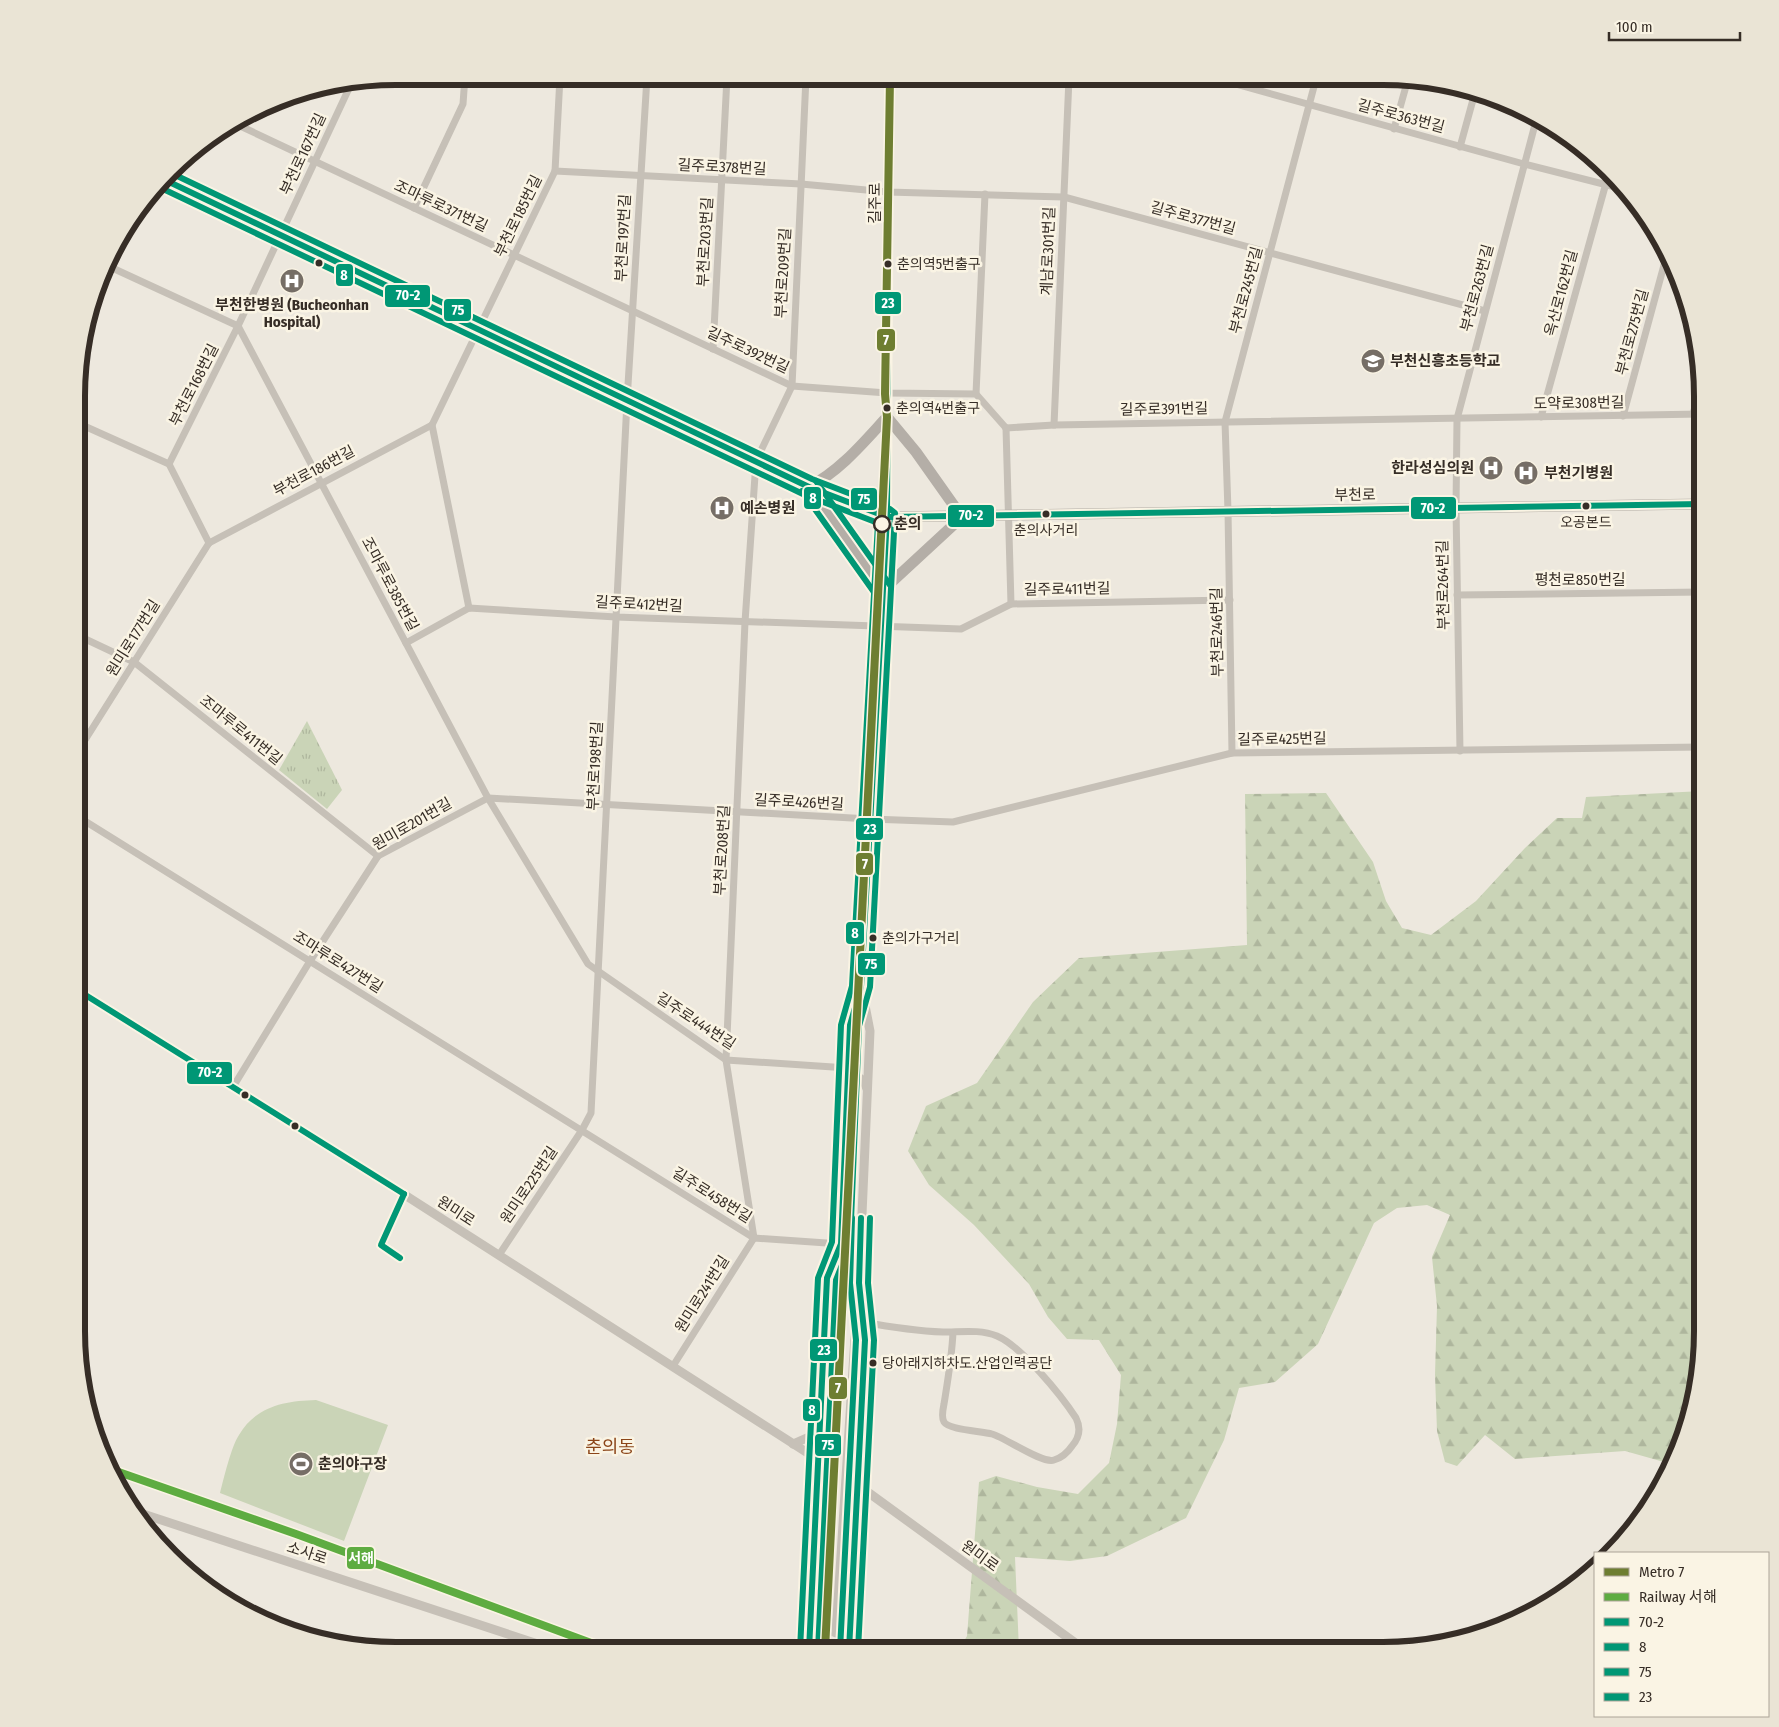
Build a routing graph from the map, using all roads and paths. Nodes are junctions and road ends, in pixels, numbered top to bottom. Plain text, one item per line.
1 (464, 85) edge
2 (560, 85) edge
3 (647, 85) edge
4 (727, 85) edge
5 (806, 85) edge
6 (889, 85) edge
7 (1069, 85) edge
8 (1239, 85) edge
9 (1314, 85) edge
10 (1406, 86) edge
11 (349, 89) edge
12 (1473, 99) edge
13 (1309, 105) junction
14 (1534, 125) edge
15 (242, 127) edge
16 (1394, 128) junction
17 (1460, 147) junction
18 (314, 161) junction
19 (1524, 164) junction
20 (555, 171) junction
21 (641, 176) junction
22 (722, 180) junction
23 (1607, 180) edge
24 (170, 182) edge
25 (801, 184) junction
26 (1605, 185) junction
27 (1613, 187) edge
28 (888, 192) junction
29 (985, 194) junction
30 (1064, 197) junction
31 (414, 208) junction
32 (280, 236) junction
33 (1270, 254) junction
34 (514, 255) junction
35 (1664, 264) edge
36 (113, 268) edge
37 (633, 311) junction
38 (1485, 311) junction
39 (238, 326) junction
40 (477, 330) junction
41 (713, 349) junction
42 (792, 386) junction
43 (887, 393) junction
44 (976, 394) junction
45 (627, 401) junction
46 (1694, 410) edge
47 (1693, 414) joint
48 (1623, 416) junction
49 (887, 417) junction
50 (1542, 417) junction
51 (1457, 418) junction
52 (1224, 422) junction
53 (432, 425) junction
54 (1054, 425) junction
55 (85, 426) edge
56 (1006, 428) junction
57 (756, 461) junction
58 (169, 464) junction
59 (321, 483) junction
60 (809, 486) junction
61 (1694, 504) edge
62 (1456, 508) junction
63 (1228, 511) junction
64 (1008, 515) junction
65 (886, 517) junction
66 (962, 517) junction
67 (209, 543) junction
68 (883, 590) junction
69 (1694, 592) edge
70 (1457, 595) junction
71 (1230, 600) junction
72 (1011, 604) junction
73 (469, 608) junction
74 (616, 617) junction
75 (745, 622) junction
76 (881, 626) junction
77 (85, 639) edge
78 (406, 643) junction
79 (134, 662) junction
80 (85, 740) edge
81 (1694, 747) edge
82 (1460, 750) junction
83 (1232, 753) junction
84 (488, 798) junction
85 (606, 805) junction
86 (737, 812) junction
87 (870, 820) junction
88 (85, 821) edge
89 (378, 856) junction
90 (310, 961) junction
91 (598, 972) junction
92 (861, 987) junction
93 (85, 994) edge
94 (726, 1060) junction
95 (848, 1068) junction
96 (233, 1087) junction
97 (847, 1090) junction
98 (867, 1092) junction
99 (582, 1130) junction
100 (754, 1238) junction
101 (841, 1244) junction
102 (499, 1255) junction
103 (859, 1282) junction
104 (863, 1322) junction
105 (952, 1332) junction
106 (673, 1366) junction
107 (818, 1433) junction
108 (793, 1444) junction
109 (816, 1459) junction
110 (858, 1485) junction
111 (144, 1513) edge
112 (823, 1631) tunnel mouth
113 (836, 1633) tunnel mouth
114 (810, 1640) joint
115 (532, 1642) edge
116 (813, 1642) edge
117 (850, 1642) edge
118 (1074, 1642) edge

1 - 31 street
2 - 20 street, 부천로185번길
3 - 21 street, 부천로197번길
4 - 22 street, 부천로203번길
5 - 25 street, 부천로209번길
6 - 28 street, 길주로
7 - 30 street, 계남로301번길
8 - 13 street, 길주로363번길
9 - 13 street, 부천로245번길
10 - 16 street
11 - 18 street, 부천로167번길
12 - 17 street
13 - 16 street, 길주로363번길
13 - 33 street, 부천로245번길
14 - 19 street, 부천로263번길
15 - 18 street, 조마루로371번길
16 - 17 street, 길주로363번길
17 - 19 street, 길주로363번길
18 - 31 street, 조마루로371번길
18 - 32 street, 부천로167번길
19 - 26 street, 길주로363번길
19 - 38 street, 부천로263번길
20 - 21 street, 길주로378번길
20 - 34 street, 부천로185번길
21 - 22 street, 길주로378번길
21 - 37 street, 부천로197번길
22 - 25 street, 길주로378번길
22 - 41 street, 부천로203번길
23 - 26 street, 옥산로162번길
24 - 32 main road, 부천로
25 - 28 street, 길주로378번길
25 - 42 street, 부천로209번길
26 - 27 street, 길주로363번길
26 - 50 street, 옥산로162번길
28 - 29 street, 길주로377번길
28 - 43 street, 길주로
29 - 30 street, 길주로377번길
29 - 44 street
30 - 33 street, 길주로377번길
30 - 54 street, 계남로301번길
31 - 34 street, 조마루로371번길
32 - 39 street, 부천로168번길
32 - 40 main road, 부천로
33 - 38 street, 길주로377번길
33 - 52 street, 부천로245번길
34 - 37 street, 조마루로371번길
34 - 40 street, 부천로185번길
35 - 48 street, 부천로275번길
36 - 39 street
37 - 41 street, 길주로392번길
37 - 45 street, 부천로197번길
38 - 51 street, 부천로263번길
39 - 58 street, 부천로168번길
39 - 59 street, 조마루로385번길
40 - 45 main road, 부천로
40 - 53 street
41 - 42 street, 길주로392번길
42 - 43 street, 길주로392번길
42 - 57 street, 부천로209번길
43 - 44 street
43 - 49 street, 길주로
44 - 56 street
45 - 57 main road, 부천로
45 - 74 street, 부천로198번길
46 - 47 street
47 - 48 street, 도약로308번길
48 - 50 street, 도약로308번길
49 - 60 main road
49 - 65 street, 길주로
49 - 66 main road
50 - 51 street, 도약로308번길
51 - 52 street, 길주로391번길
51 - 62 street, 부천로264번길
52 - 54 street, 길주로391번길
52 - 63 street, 부천로245번길
53 - 59 street, 부천로186번길
53 - 73 street
54 - 56 street, 길주로391번길
55 - 58 street
56 - 64 street
57 - 60 main road, 부천로
57 - 75 street, 부천로208번길
58 - 67 street
59 - 67 street, 부천로186번길
59 - 78 street, 조마루로385번길
60 - 65 main road, 부천로
60 - 68 main road
61 - 62 main road, 부천로
62 - 63 main road, 부천로
62 - 70 street, 부천로264번길
63 - 64 main road, 부천로
63 - 71 street, 부천로246번길
64 - 66 main road, 부천로
64 - 72 street
65 - 66 main road, 부천로
65 - 68 street, 길주로
66 - 68 main road
67 - 79 street, 원미로177번길
68 - 76 street, 길주로
69 - 70 street, 평천로850번길
70 - 82 street, 부천로264번길
71 - 72 street, 길주로411번길
71 - 83 street, 부천로246번길
72 - 76 street, 길주로411번길
73 - 74 street, 길주로412번길
73 - 78 street
74 - 75 street, 길주로412번길
74 - 85 street, 부천로198번길
75 - 76 street, 길주로412번길
75 - 86 street, 부천로208번길
76 - 87 street, 길주로
77 - 79 street, 조마루로411번길
78 - 84 street, 조마루로385번길
79 - 80 street, 원미로177번길
79 - 89 street, 조마루로411번길
81 - 82 street, 길주로425번길
82 - 83 street, 길주로425번길
83 - 87 street, 길주로425번길
84 - 85 street
84 - 89 street, 원미로201번길
84 - 91 street, 조마루로385번길
85 - 86 street, 길주로426번길
85 - 91 street, 부천로198번길
86 - 87 street, 길주로426번길
86 - 94 street, 부천로208번길
87 - 92 street, 길주로
88 - 90 street, 조마루로427번길
89 - 90 street, 원미로201번길
90 - 96 street, 원미로201번길
90 - 99 street, 조마루로427번길
91 - 94 street, 길주로444번길
91 - 99 street, 부천로198번길
92 - 95 street, 길주로
92 - 98 street, 길주로
93 - 96 street, 원미로
94 - 95 street, 길주로444번길
94 - 100 street, 부천로208번길
95 - 97 street, 길주로
96 - 102 street, 원미로
97 - 98 street
97 - 101 street, 길주로
98 - 103 street, 길주로
99 - 100 street, 길주로458번길
99 - 102 street, 원미로225번길
100 - 101 street, 길주로458번길
100 - 106 street, 원미로241번길
101 - 107 street, 길주로
101 - 112 street, 길주로
102 - 106 street, 원미로
103 - 104 street, 길주로
103 - 113 street, 길주로
104 - 105 street
104 - 110 street, 길주로
105 - 105 street
106 - 108 street, 원미로
107 - 108 street
107 - 109 street, 길주로
108 - 109 street, 원미로
109 - 114 street, 길주로
110 - 117 street, 길주로
110 - 118 street, 원미로
111 - 115 street, 소사로
114 - 116 street

